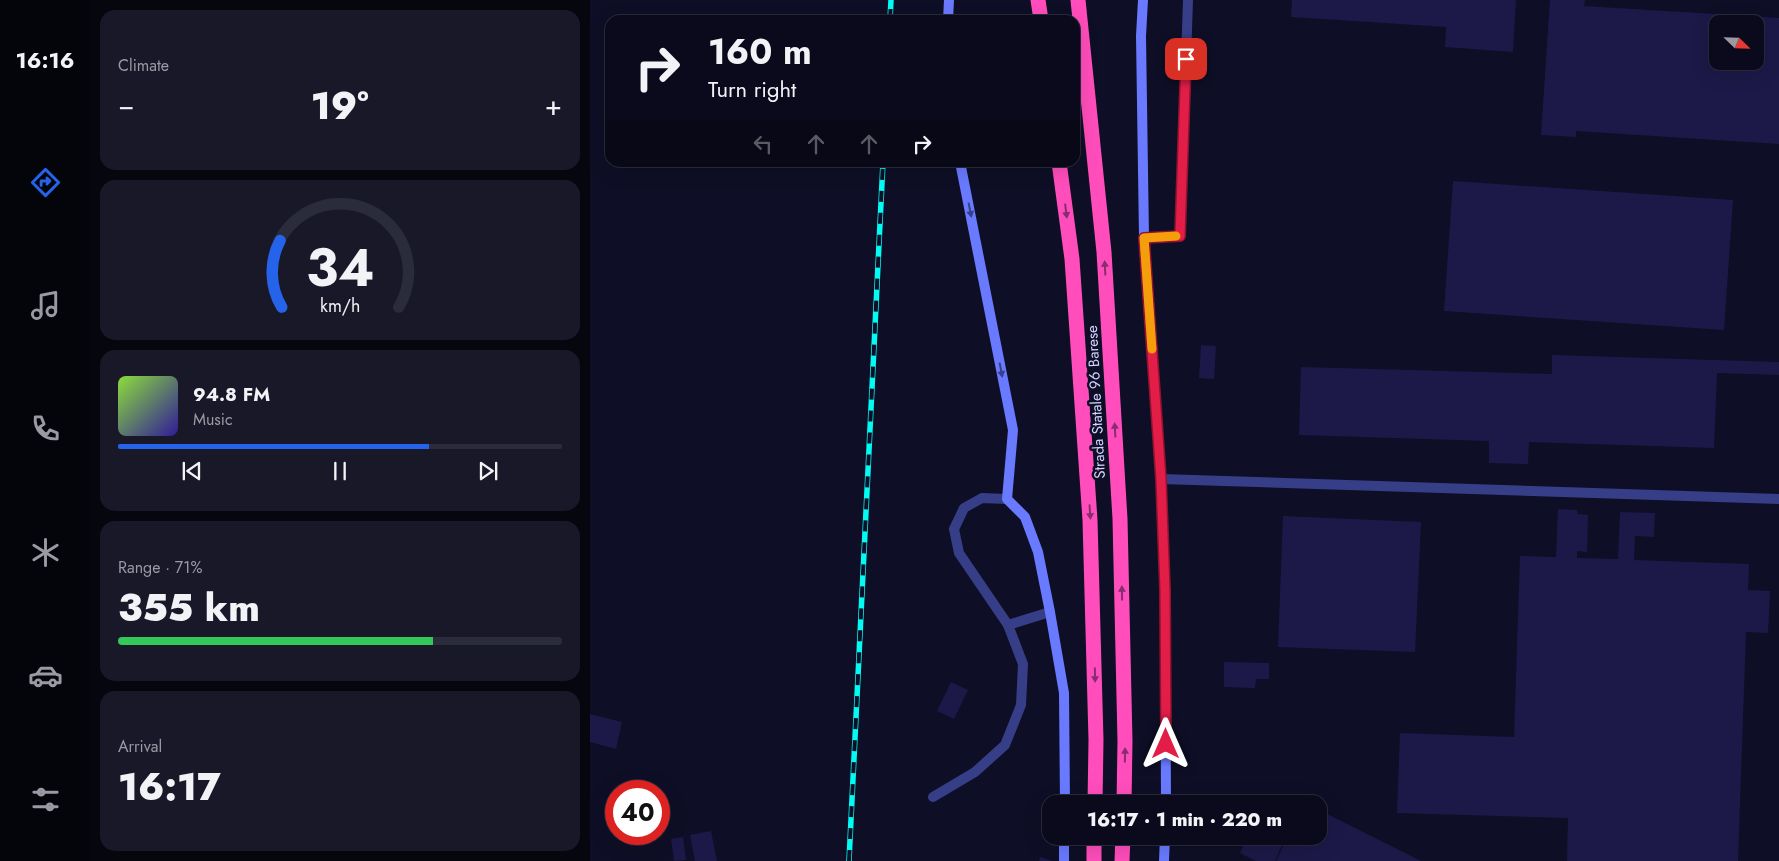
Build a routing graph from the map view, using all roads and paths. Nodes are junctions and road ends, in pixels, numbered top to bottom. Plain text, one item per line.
1 (949, 0) edge
2 (1038, 0) edge
3 (1078, 0) edge
4 (1143, 0) edge
5 (1188, 0) edge
6 (948, 15) edge
7 (1040, 15) edge
8 (1080, 15) edge
9 (1080, 19) edge
10 (961, 167) edge
11 (1061, 167) edge
12 (1144, 238) junction
13 (1161, 479) junction
14 (1007, 499) junction
15 (1779, 499) edge
16 (1050, 612) junction
17 (1008, 625) junction
18 (1065, 795) edge
19 (1095, 795) edge
20 (1124, 795) edge
21 (1166, 795) edge
22 (933, 797) dead end
23 (1064, 845) edge
24 (1094, 845) edge
25 (1123, 845) edge
26 (1165, 845) edge
27 (1064, 861) edge
28 (1094, 861) edge
29 (1122, 861) edge
30 (1164, 861) edge

1 - 6 street
2 - 7 highway
8 -> 3 highway, Strada Statale 96 Barese
4 - 12 street
5 - 12 street
20 -> 9 highway, Strada Statale 96 Barese
10 -> 14 street
11 -> 19 highway, Strada Statale 96 Barese
12 - 13 street
13 - 15 street
13 - 21 street
14 - 16 street
14 - 17 street
16 - 17 street
16 - 18 street
17 - 22 street
23 - 27 street
24 - 28 highway
25 - 29 highway
26 - 30 street

